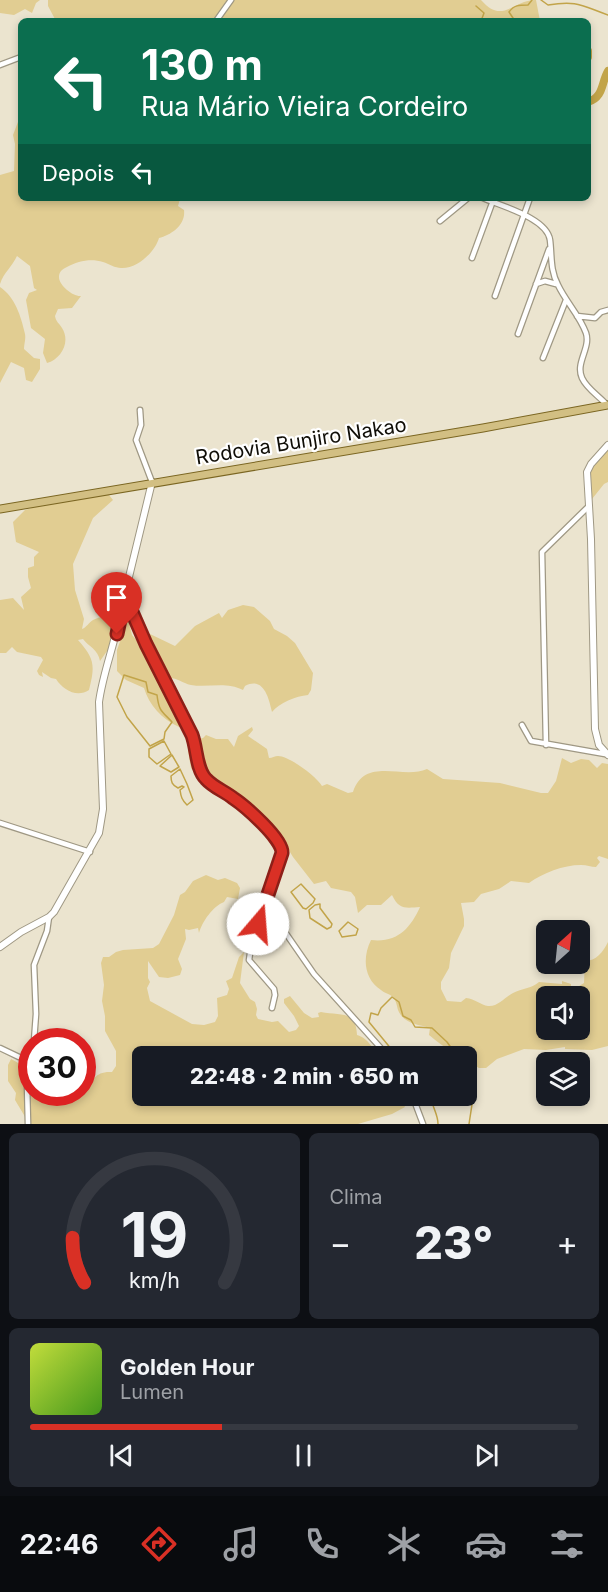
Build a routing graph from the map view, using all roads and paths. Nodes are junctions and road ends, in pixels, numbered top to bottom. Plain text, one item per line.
1 (231, 0) edge
2 (218, 18) edge
3 (18, 58) edge
4 (0, 66) edge
5 (464, 201) edge
6 (493, 201) edge
7 (495, 201) edge
8 (529, 201) edge
9 (524, 216) junction
10 (440, 221) dead end
11 (551, 243) junction
12 (472, 258) dead end
13 (536, 284) junction
14 (557, 284) junction
15 (495, 296) dead end
16 (566, 300) junction
17 (608, 310) edge
18 (577, 316) junction
19 (518, 333) dead end
20 (543, 358) dead end
21 (608, 405) edge
22 (140, 410) dead end
23 (608, 445) edge
24 (152, 482) junction
25 (589, 506) junction
26 (0, 509) edge
27 (125, 596) junction
28 (522, 725) dead end
29 (546, 745) junction
30 (607, 755) edge
31 (0, 823) edge
32 (90, 852) junction
33 (263, 907) junction
34 (49, 917) junction
35 (0, 947) edge
36 (272, 1008) dead end
37 (35, 1028) edge
38 (379, 1046) edge
39 (0, 1048) edge
40 (18, 1057) edge
41 (28, 1106) edge
42 (416, 1106) edge
43 (28, 1124) edge
44 (423, 1124) edge

1 - 2 street
3 - 4 street
5 - 10 street
6 - 12 street
7 - 9 street
8 - 9 street
9 - 11 street
9 - 15 street
11 - 13 street
11 - 14 street
13 - 14 street
13 - 19 street
14 - 16 street
16 - 18 street
16 - 20 street
17 - 18 street
18 - 21 street
21 - 24 main road, Rodovia Bunjiro Nakao
22 - 24 street
23 - 25 street
24 - 26 main road, Rodovia Bunjiro Nakao
24 - 27 street
25 - 29 street
25 - 30 street
27 - 32 street
27 - 33 street
28 - 29 street
29 - 30 street
31 - 32 street
32 - 34 street
33 - 36 street
33 - 38 street
34 - 35 street
34 - 37 street
39 - 40 street
41 - 43 street
42 - 44 street

